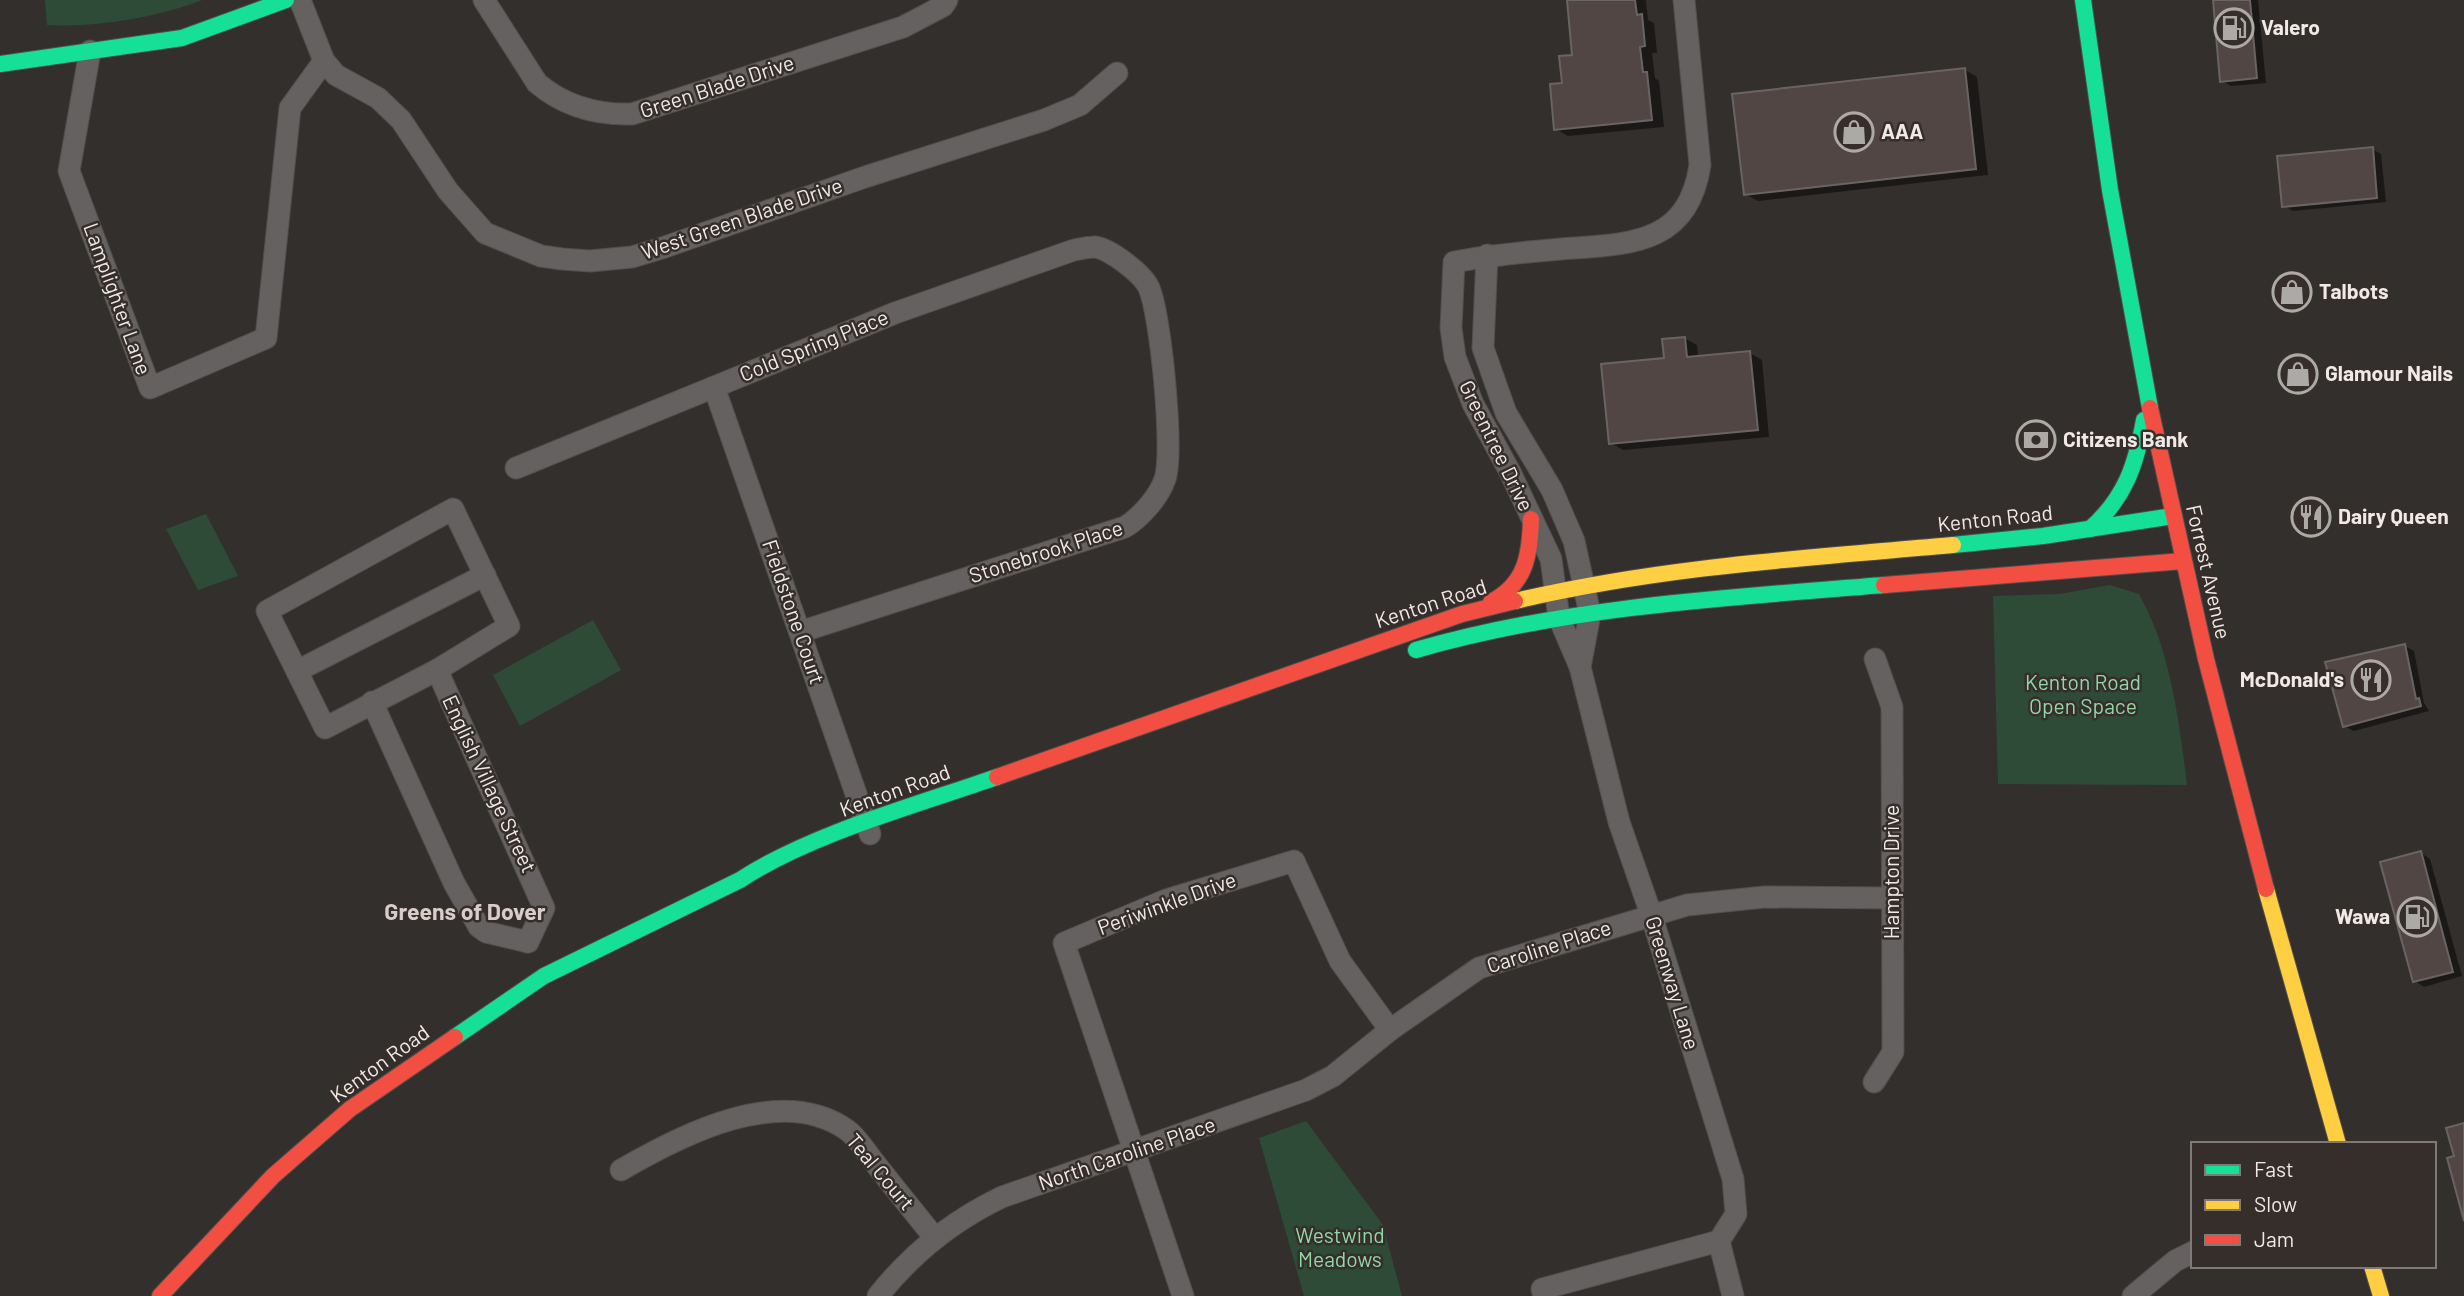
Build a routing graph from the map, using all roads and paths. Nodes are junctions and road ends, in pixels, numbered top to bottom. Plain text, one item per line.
1 (286, 0) edge
2 (300, 0) edge
3 (484, 0) edge
4 (947, 0) edge
5 (1684, 0) edge
6 (2082, 0) edge
7 (90, 51) junction
8 (324, 61) junction
9 (0, 64) edge
10 (1117, 73) dead end
11 (1488, 255) junction
12 (1117, 256) joint
13 (713, 387) junction
14 (2147, 404) junction
15 (516, 468) dead end
16 (2173, 516) junction
17 (1531, 519) junction
18 (2090, 529) junction
19 (2183, 561) junction
20 (485, 575) junction
21 (1584, 585) junction
22 (1556, 591) junction
23 (1462, 614) junction
24 (1590, 614) junction
25 (1559, 618) junction
26 (800, 632) junction
27 (1400, 655) dead end
28 (1875, 659) dead end
29 (1363, 666) dead end
30 (1580, 667) junction
31 (437, 670) junction
32 (297, 671) junction
33 (372, 702) junction
34 (868, 830) junction
35 (1892, 898) junction
36 (1651, 914) junction
37 (528, 942) junction
38 (544, 976) junction
39 (1390, 1030) junction
40 (1874, 1082) dead end
41 (2337, 1142) edge
42 (1137, 1152) junction
43 (621, 1170) dead end
44 (935, 1238) junction
45 (1719, 1241) junction
46 (2191, 1253) edge
47 (2373, 1268) edge
48 (160, 1296) edge
49 (878, 1296) edge
50 (1183, 1296) edge
51 (1544, 1296) edge
52 (1733, 1296) edge
53 (2133, 1296) edge
54 (2381, 1296) edge

1 - 7 main road
2 - 8 street, West Green Blade Drive
3 - 4 street, Green Blade Drive
5 - 11 street, Greentree Drive
6 - 14 main road, Forrest Avenue
7 - 8 street, Lamplighter Lane
7 - 9 main road
8 - 10 street, West Green Blade Drive
11 - 17 street, Greentree Drive
11 - 21 street, Greentree Drive
12 - 13 street, Cold Spring Place
12 - 26 street, Stonebrook Place
13 - 15 street, Cold Spring Place
13 - 26 street, Fieldstone Court
14 - 16 main road, Forrest Avenue
14 - 18 main road
16 - 18 main road, Kenton Road
16 - 19 main road, Forrest Avenue
17 - 22 street, Greentree Drive
17 - 23 main road
18 - 21 main road, Kenton Road
19 - 24 main road, Kenton Road
19 - 41 main road, Forrest Avenue
20 - 31 street
20 - 32 street
20 - 32 street
21 - 22 main road, Kenton Road
21 - 24 street, Greentree Drive
22 - 23 main road, Kenton Road
22 - 25 street, Greentree Drive
23 - 34 main road, Kenton Road
24 - 25 main road, Kenton Road
24 - 30 street, Greenway Lane
25 - 27 main road, Kenton Road
25 - 30 street, Greenway Lane
26 - 34 street, Fieldstone Court
28 - 35 street, Hampton Drive
29 - 34 main road, Kenton Road
30 - 36 street, Greenway Lane
31 - 33 street
31 - 37 street, English Village Street
32 - 33 street
33 - 37 street
34 - 38 main road, Kenton Road
35 - 36 street, Caroline Place
35 - 40 street, Hampton Drive
36 - 39 street, Caroline Place
36 - 45 street, Greenway Lane
37 - 38 street
38 - 48 main road, Kenton Road
39 - 42 street, North Caroline Place
39 - 42 street, Periwinkle Drive
42 - 44 street, North Caroline Place
42 - 50 street
43 - 44 street, Teal Court
44 - 49 street, North Caroline Place
45 - 51 street
45 - 52 street
46 - 53 street
47 - 54 main road

